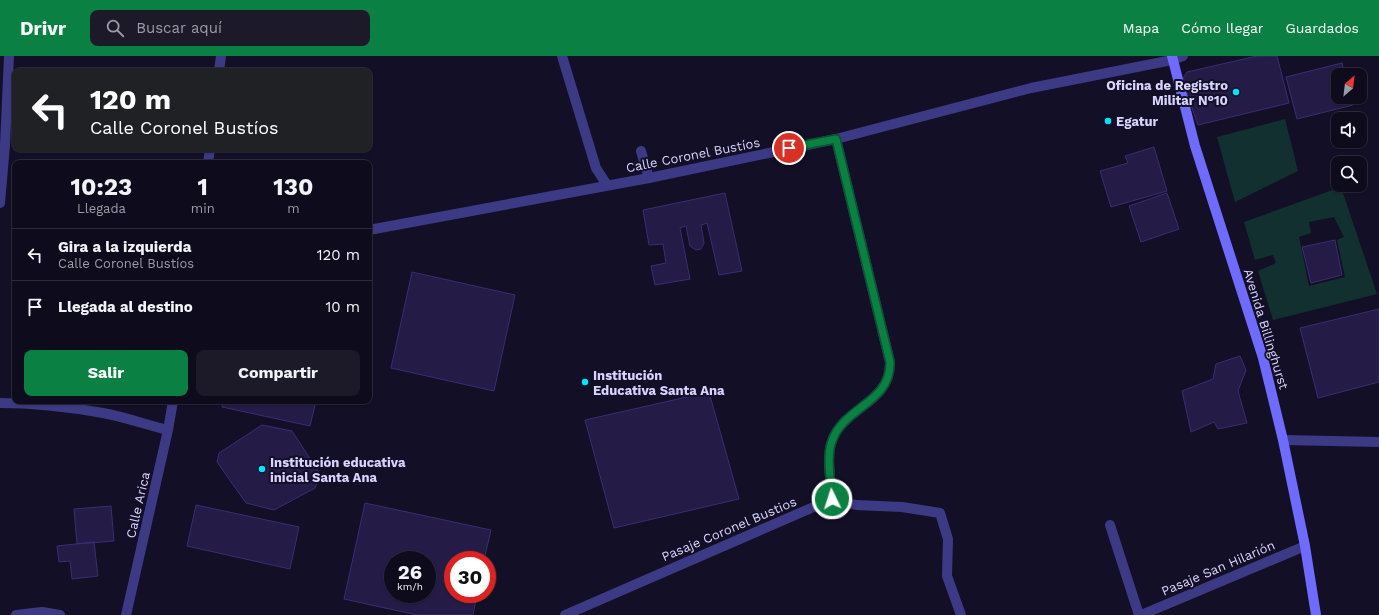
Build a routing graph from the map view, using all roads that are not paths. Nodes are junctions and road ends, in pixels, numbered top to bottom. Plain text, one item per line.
1 (9, 56) edge
2 (221, 56) edge
3 (562, 56) edge
4 (1183, 56) edge
5 (1172, 58) edge
6 (219, 68) edge
7 (836, 139) junction
8 (641, 150) dead end
9 (649, 178) junction
10 (607, 185) junction
11 (0, 201) edge
12 (372, 229) edge
13 (0, 403) edge
14 (12, 403) edge
15 (30, 404) edge
16 (172, 404) edge
17 (168, 430) junction
18 (1283, 440) junction
19 (1379, 442) edge
20 (832, 499) junction
21 (1110, 525) dead end
22 (1305, 546) junction
23 (16, 615) edge
24 (60, 615) edge
25 (126, 615) edge
26 (565, 615) edge
27 (961, 615) edge
28 (1140, 615) edge
29 (1316, 615) edge

1 - 11 street
2 - 6 street
3 - 10 street
4 - 5 street, Calle Coronel Bustíos
5 - 7 street, Calle Coronel Bustíos
5 - 18 street, Avenida Billinghurst
7 - 9 street, Calle Coronel Bustíos
7 - 20 street
8 - 9 street
9 - 10 street, Calle Coronel Bustíos
10 - 12 street, Calle Coronel Bustíos
13 - 14 street
15 - 17 street
16 - 17 street, Calle Arica
17 - 25 street, Calle Arica
18 - 19 street
18 - 22 street, Avenida Billinghurst
20 - 26 street, Pasaje Coronel Bustios
20 - 27 street
21 - 28 street
22 - 28 street, Pasaje San Hilarión
22 - 29 street, Avenida Billinghurst
23 - 24 street

